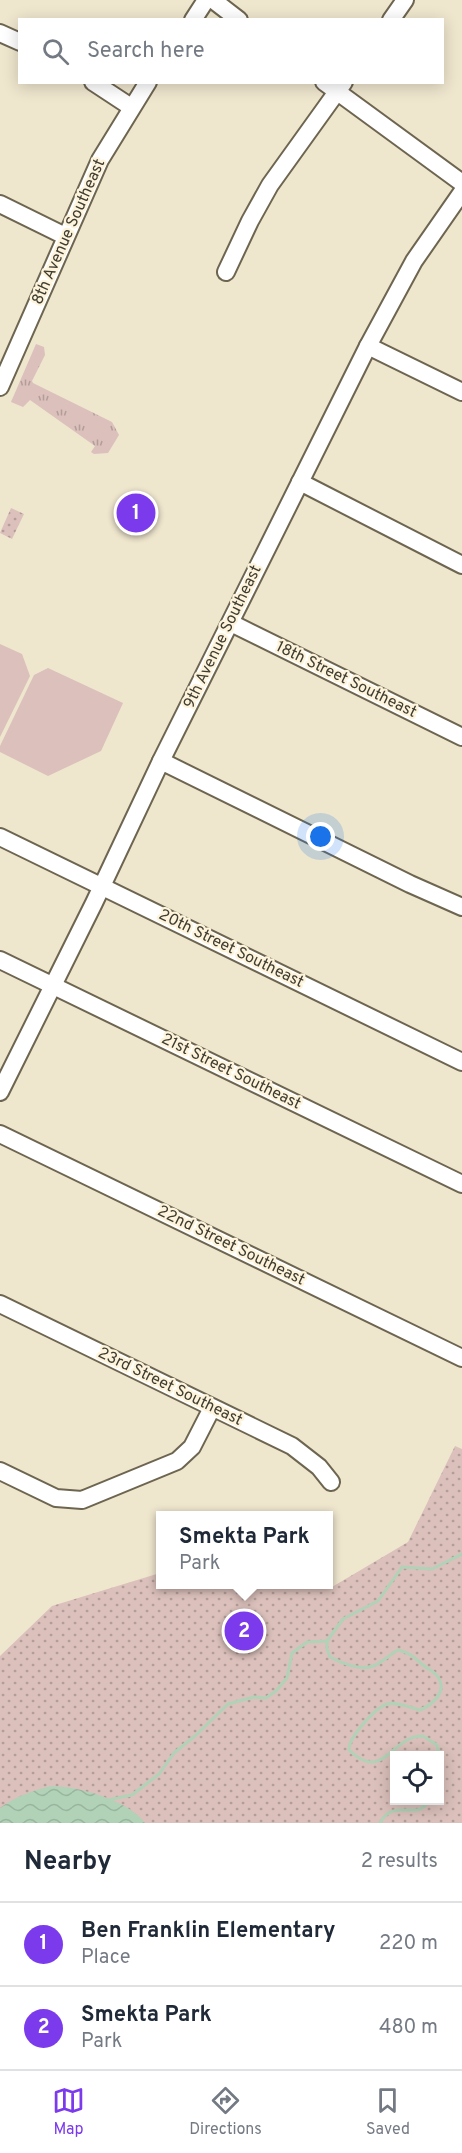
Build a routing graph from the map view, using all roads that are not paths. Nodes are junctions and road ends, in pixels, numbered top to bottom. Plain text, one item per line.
1 (206, 0) edge
2 (213, 0) edge
3 (405, 0) edge
4 (194, 18) edge
5 (236, 18) edge
6 (392, 18) edge
7 (0, 33) edge
8 (18, 41) edge
9 (96, 84) edge
10 (147, 84) edge
11 (335, 86) edge
12 (131, 107) junction
13 (462, 183) edge
14 (462, 192) edge
15 (0, 204) edge
16 (65, 236) junction
17 (226, 272) dead end
18 (368, 346) junction
19 (1, 380) edge
20 (462, 392) edge
21 (300, 482) junction
22 (462, 565) edge
23 (231, 623) junction
24 (462, 737) edge
25 (161, 761) junction
26 (0, 837) edge
27 (102, 886) junction
28 (462, 908) edge
29 (0, 960) edge
30 (53, 986) junction
31 (462, 1062) edge
32 (0, 1092) edge
33 (0, 1134) edge
34 (462, 1184) edge
35 (0, 1304) edge
36 (462, 1358) edge
37 (212, 1408) junction
38 (0, 1472) edge
39 (331, 1482) dead end

1 - 4 street
2 - 5 street
3 - 6 street
7 - 8 street
9 - 12 street
10 - 12 street, 8th Avenue Southeast
11 - 13 street
11 - 17 street
12 - 16 street, 8th Avenue Southeast
14 - 18 street, 9th Avenue Southeast
15 - 16 street
16 - 19 street, 8th Avenue Southeast
18 - 20 street
18 - 21 street, 9th Avenue Southeast
21 - 22 street
21 - 23 street, 9th Avenue Southeast
23 - 24 street, 18th Street Southeast
23 - 25 street, 9th Avenue Southeast
25 - 27 street, 9th Avenue Southeast
25 - 28 street
26 - 27 street, 20th Street Southeast
27 - 30 street, 9th Avenue Southeast
27 - 31 street, 20th Street Southeast
29 - 30 street, 21st Street Southeast
30 - 32 street, 9th Avenue Southeast
30 - 34 street, 21st Street Southeast
33 - 36 street, 22nd Street Southeast
35 - 37 street, 23rd Street Southeast
37 - 38 street
37 - 39 street, 23rd Street Southeast

